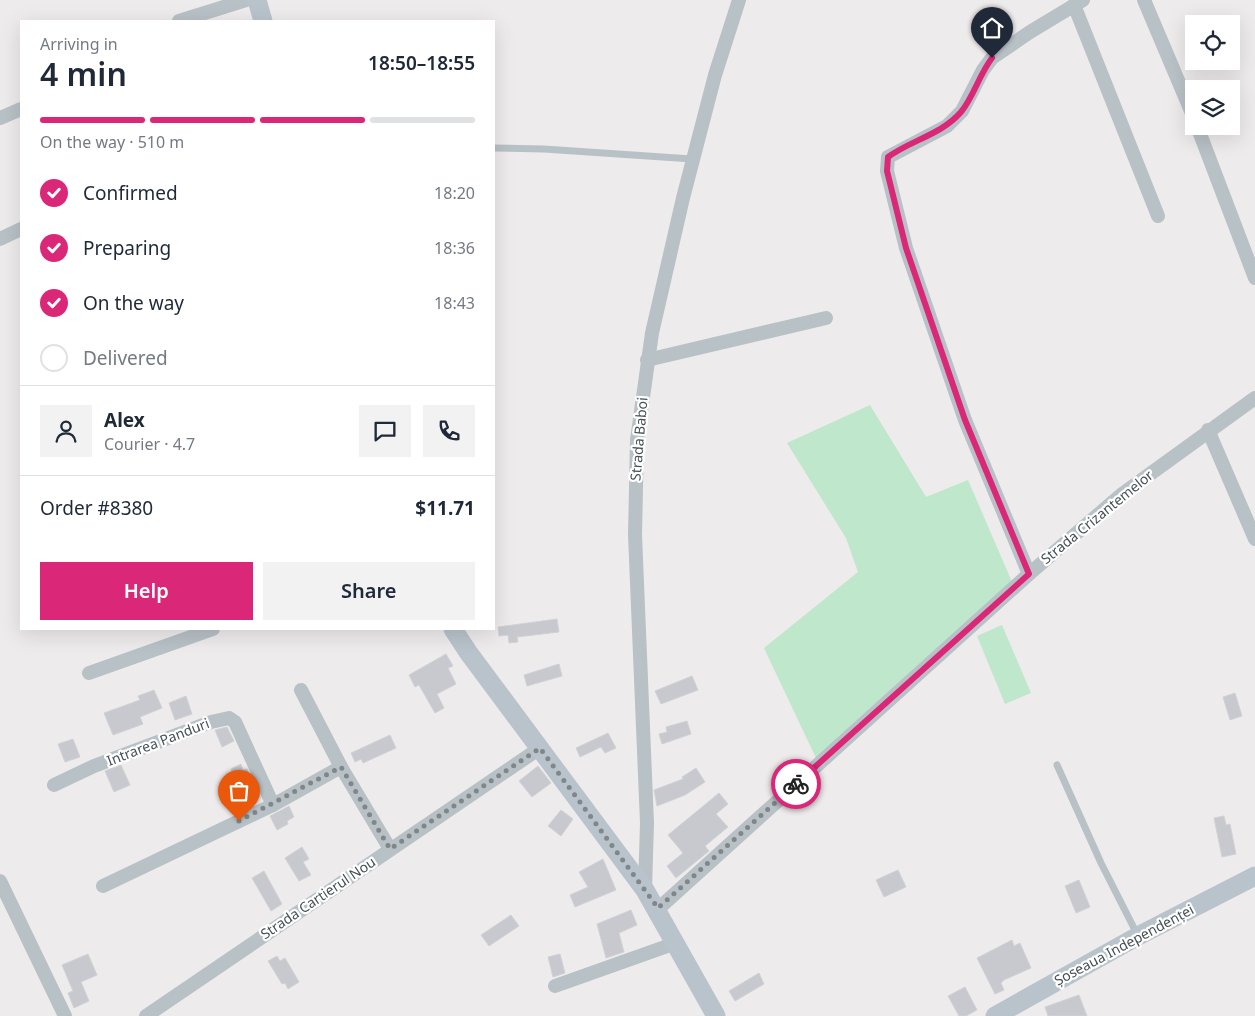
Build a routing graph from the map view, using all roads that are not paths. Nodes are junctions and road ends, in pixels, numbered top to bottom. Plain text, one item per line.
1 (246, 0) edge
2 (257, 0) edge
3 (739, 0) edge
4 (1144, 0) edge
5 (1078, 3) edge
6 (182, 20) edge
7 (263, 20) edge
8 (1185, 97) edge
9 (20, 109) edge
10 (0, 118) edge
11 (1200, 135) edge
12 (495, 148) edge
13 (692, 159) junction
14 (1158, 216) dead end
15 (20, 230) edge
16 (0, 240) edge
17 (1255, 278) edge
18 (826, 318) dead end
19 (648, 360) junction
20 (1255, 398) edge
21 (1208, 430) junction
22 (1255, 539) edge
23 (1029, 574) junction
24 (210, 630) edge
25 (454, 630) edge
26 (89, 673) dead end
27 (301, 690) dead end
28 (540, 748) junction
29 (1057, 765) dead end
30 (341, 767) junction
31 (54, 785) dead end
32 (273, 805) junction
33 (390, 849) junction
34 (1255, 876) edge
35 (0, 881) edge
36 (103, 886) dead end
37 (646, 890) junction
38 (658, 908) junction
39 (1138, 936) junction
40 (676, 943) junction
41 (555, 986) dead end
42 (66, 1016) edge
43 (146, 1016) edge
44 (716, 1016) edge
45 (995, 1016) edge

1 - 6 street
2 - 7 main road
3 - 13 street, Strada Baboi
4 - 8 street
5 - 14 street
5 - 23 street
9 - 10 street
11 - 17 street
12 - 13 lane
13 - 19 street, Strada Baboi
15 - 16 street
18 - 19 street
19 - 37 street, Strada Baboi
20 - 21 street, Strada Crizantemelor
21 - 22 street
21 - 23 street, Strada Crizantemelor
23 - 38 street, Strada Crizantemelor
24 - 26 street
25 - 28 main road
27 - 30 street
28 - 33 street, Strada Cartierul Nou
28 - 37 main road
29 - 39 lane
30 - 32 street
30 - 33 street
31 - 32 street, Intrarea Panduri
32 - 36 street
33 - 43 street, Strada Cartierul Nou
34 - 39 main road, Șoseaua Independenței
35 - 42 street
37 - 38 main road
38 - 40 main road
39 - 45 main road, Șoseaua Independenței
40 - 41 street
40 - 44 main road

